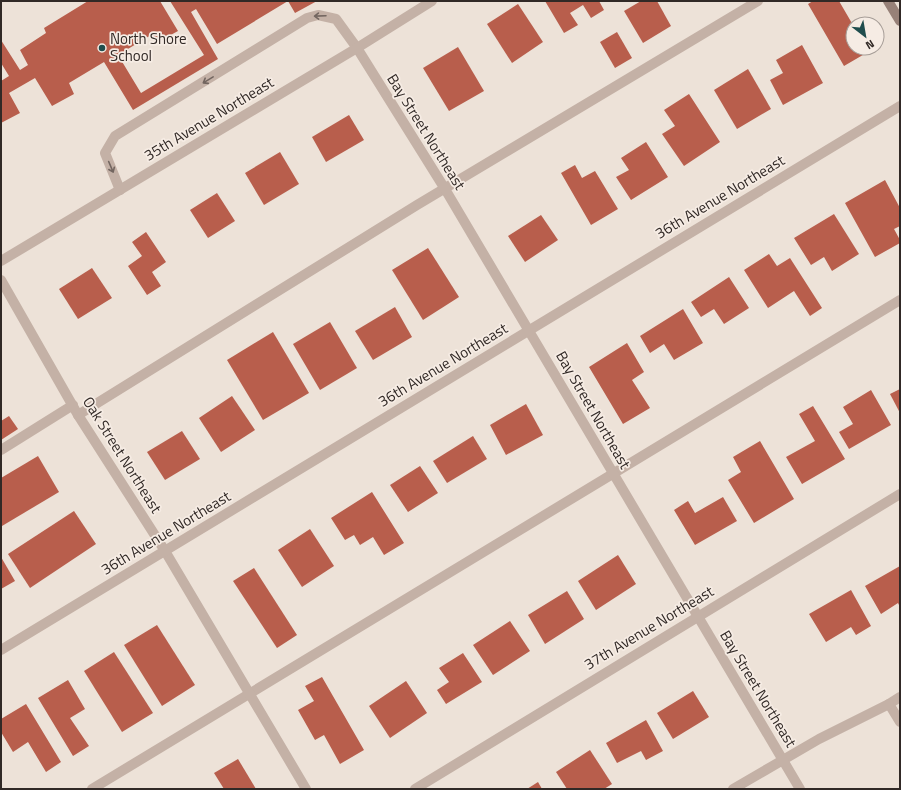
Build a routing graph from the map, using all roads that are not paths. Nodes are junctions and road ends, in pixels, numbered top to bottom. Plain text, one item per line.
1 (432, 1) edge
2 (758, 1) edge
3 (888, 1) edge
4 (900, 21) edge
5 (357, 48) junction
6 (900, 106) edge
7 (445, 189) junction
8 (120, 190) junction
9 (1, 261) edge
10 (1, 280) edge
11 (900, 300) edge
12 (529, 330) junction
13 (72, 405) junction
14 (78, 415) junction
15 (1, 450) edge
16 (613, 473) junction
17 (900, 494) edge
18 (165, 551) junction
19 (697, 616) junction
20 (1, 650) edge
21 (250, 694) junction
22 (900, 697) edge
23 (889, 704) junction
24 (900, 722) edge
25 (782, 759) junction
26 (92, 789) edge
27 (306, 789) edge
28 (415, 789) edge
29 (733, 789) edge
30 (800, 789) edge

1 - 5 street, 35th Avenue Northeast
2 - 7 street
3 - 4 street
5 - 7 street, Bay Street Northeast
5 - 8 street, 35th Avenue Northeast
5 -> 8 street, Bay Street Northeast
6 - 12 street, 36th Avenue Northeast
7 - 12 street, Bay Street Northeast
7 - 14 street
8 - 9 street, 35th Avenue Northeast
10 - 13 street, Oak Street Northeast
11 - 16 street
12 - 16 street, Bay Street Northeast
12 - 18 street, 36th Avenue Northeast
13 - 14 street, Oak Street Northeast
13 - 15 street
14 - 18 street, Oak Street Northeast
16 - 19 street, Bay Street Northeast
16 - 21 street
17 - 19 street, 37th Avenue Northeast
18 - 20 street, 36th Avenue Northeast
18 - 21 street, Oak Street Northeast
19 - 25 street, Bay Street Northeast
19 - 28 street, 37th Avenue Northeast
21 - 26 street
21 - 27 street, Oak Street Northeast
22 - 23 street
23 - 24 street
23 - 25 street
25 - 29 street
25 - 30 street, Bay Street Northeast

